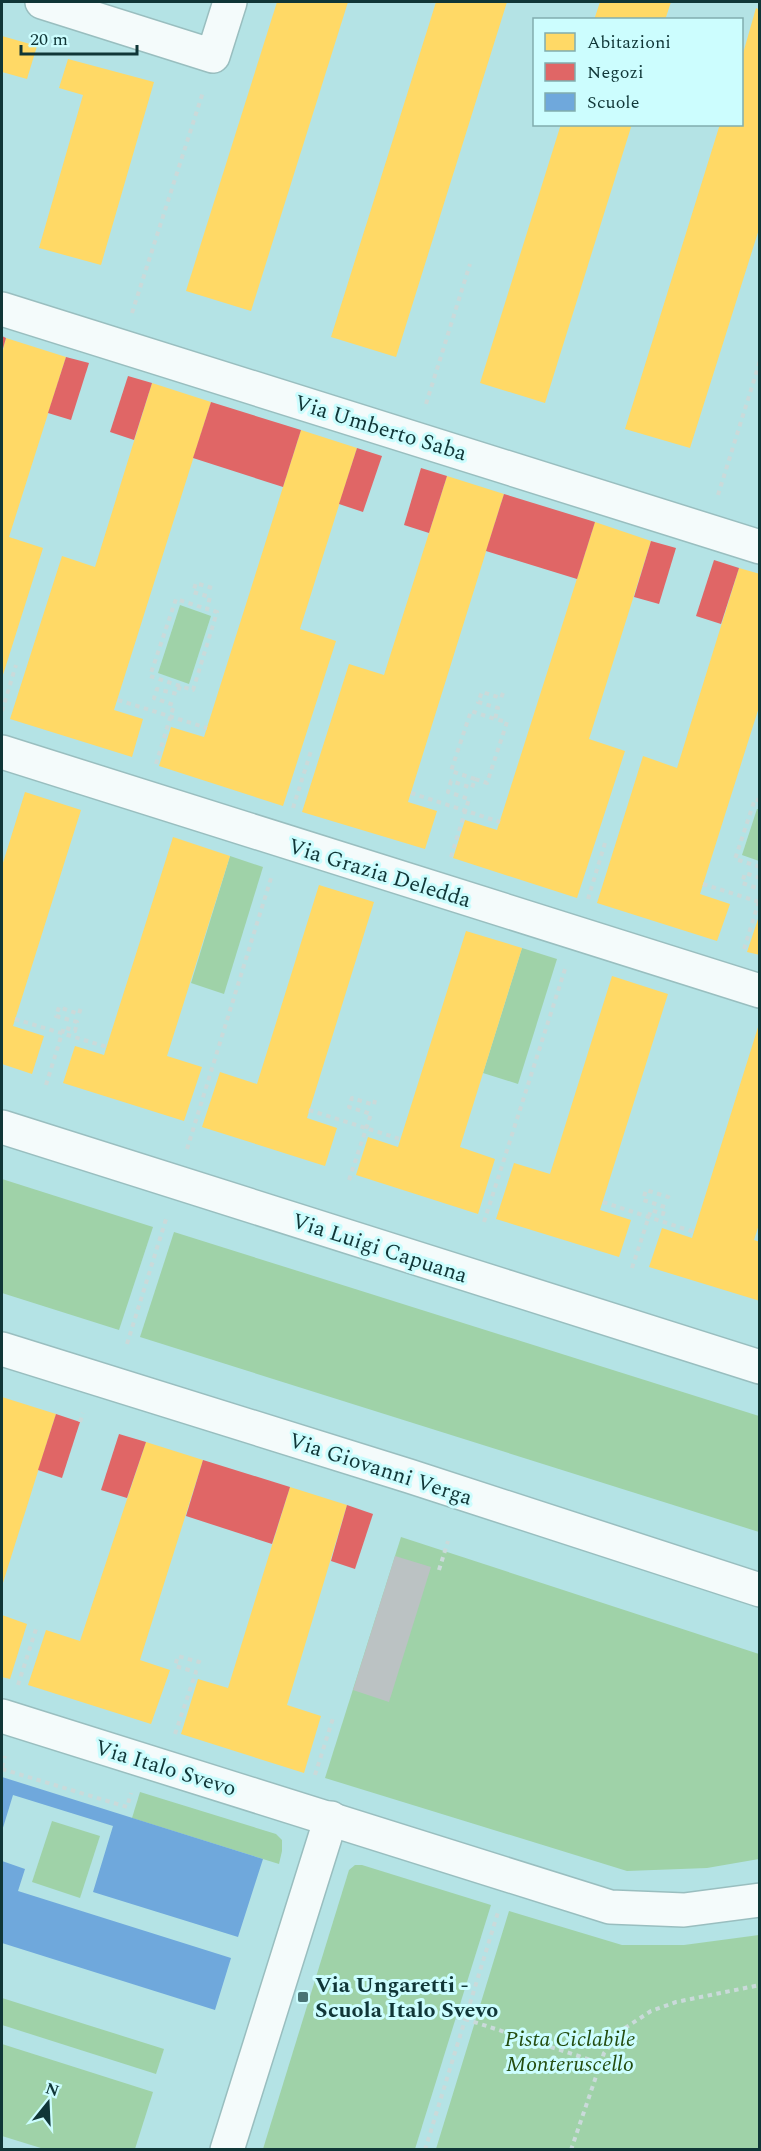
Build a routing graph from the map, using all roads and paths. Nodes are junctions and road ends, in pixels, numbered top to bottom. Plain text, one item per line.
1 (42, 2) edge
2 (230, 2) edge
3 (206, 84) dead end
4 (470, 264) dead end
5 (2, 309) edge
6 (131, 316) dead end
7 (759, 361) edge
8 (425, 408) dead end
9 (717, 499) dead end
10 (759, 547) edge
11 (213, 585) dead end
12 (207, 609) junction
13 (16, 665) dead end
14 (180, 686) junction
15 (503, 693) dead end
16 (117, 700) dead end
17 (2, 711) edge
18 (171, 717) junction
19 (495, 719) junction
20 (207, 728) dead end
21 (311, 751) dead end
22 (2, 752) edge
23 (154, 771) dead end
24 (475, 779) junction
25 (411, 793) dead end
26 (759, 801) edge
27 (466, 810) junction
28 (291, 813) dead end
29 (500, 822) dead end
30 (605, 843) dead end
31 (448, 863) dead end
32 (275, 864) dead end
33 (759, 867) edge
34 (759, 878) edge
35 (703, 884) dead end
36 (759, 889) edge
37 (759, 901) edge
38 (585, 906) dead end
39 (742, 955) dead end
40 (569, 957) dead end
41 (759, 991) edge
42 (81, 1007) dead end
43 (15, 1019) dead end
44 (62, 1034) junction
45 (107, 1047) dead end
46 (46, 1085) dead end
47 (375, 1100) dead end
48 (309, 1110) dead end
49 (2, 1127) edge
50 (366, 1128) junction
51 (192, 1131) dead end
52 (400, 1139) dead end
53 (349, 1180) dead end
54 (670, 1192) dead end
55 (603, 1202) dead end
56 (649, 1217) junction
57 (166, 1220) dead end
58 (484, 1222) dead end
59 (694, 1232) dead end
60 (632, 1268) dead end
61 (127, 1344) dead end
62 (2, 1349) edge
63 (759, 1367) edge
64 (448, 1541) dead end
65 (439, 1570) dead end
66 (759, 1590) edge
67 (37, 1626) dead end
68 (200, 1658) dead end
69 (9, 1702) edge
70 (333, 1715) dead end
71 (174, 1738) dead end
72 (2, 1769) edge
73 (313, 1782) dead end
74 (132, 1791) dead end
75 (331, 1818) junction
76 (502, 1900) dead end
77 (759, 1900) edge
78 (759, 1985) edge
79 (465, 2019) junction
80 (600, 2063) junction
81 (227, 2150) edge
82 (425, 2150) edge
83 (571, 2150) edge

1 - 2 street
3 - 6 path
4 - 8 path
5 - 10 street, Via Umberto Saba
7 - 9 path
11 - 12 path
12 - 14 path
12 - 14 path
13 - 17 path
14 - 18 path
15 - 19 path
16 - 18 path
18 - 20 path
18 - 23 path
19 - 24 path
19 - 24 path
21 - 28 path
22 - 41 street, Via Grazia Deledda
24 - 27 path
25 - 27 path
26 - 33 path
27 - 29 path
27 - 31 path
30 - 38 path
32 - 51 path
34 - 36 path
35 - 37 path
37 - 39 path
40 - 58 path
42 - 44 path
43 - 44 path
44 - 45 path
44 - 46 path
47 - 50 path
48 - 50 path
49 - 63 street, Via Luigi Capuana
50 - 52 path
50 - 53 path
54 - 56 path
55 - 56 path
56 - 59 path
56 - 60 path
57 - 61 path
62 - 66 street, Via Giovanni Verga
64 - 65 path
67 - 69 path
68 - 71 path
69 - 75 street, Via Italo Svevo
70 - 73 path
72 - 74 path
75 - 77 street, Via Italo Svevo
75 - 81 street
76 - 79 path
78 - 80 path
79 - 80 path
79 - 82 path
80 - 83 path

